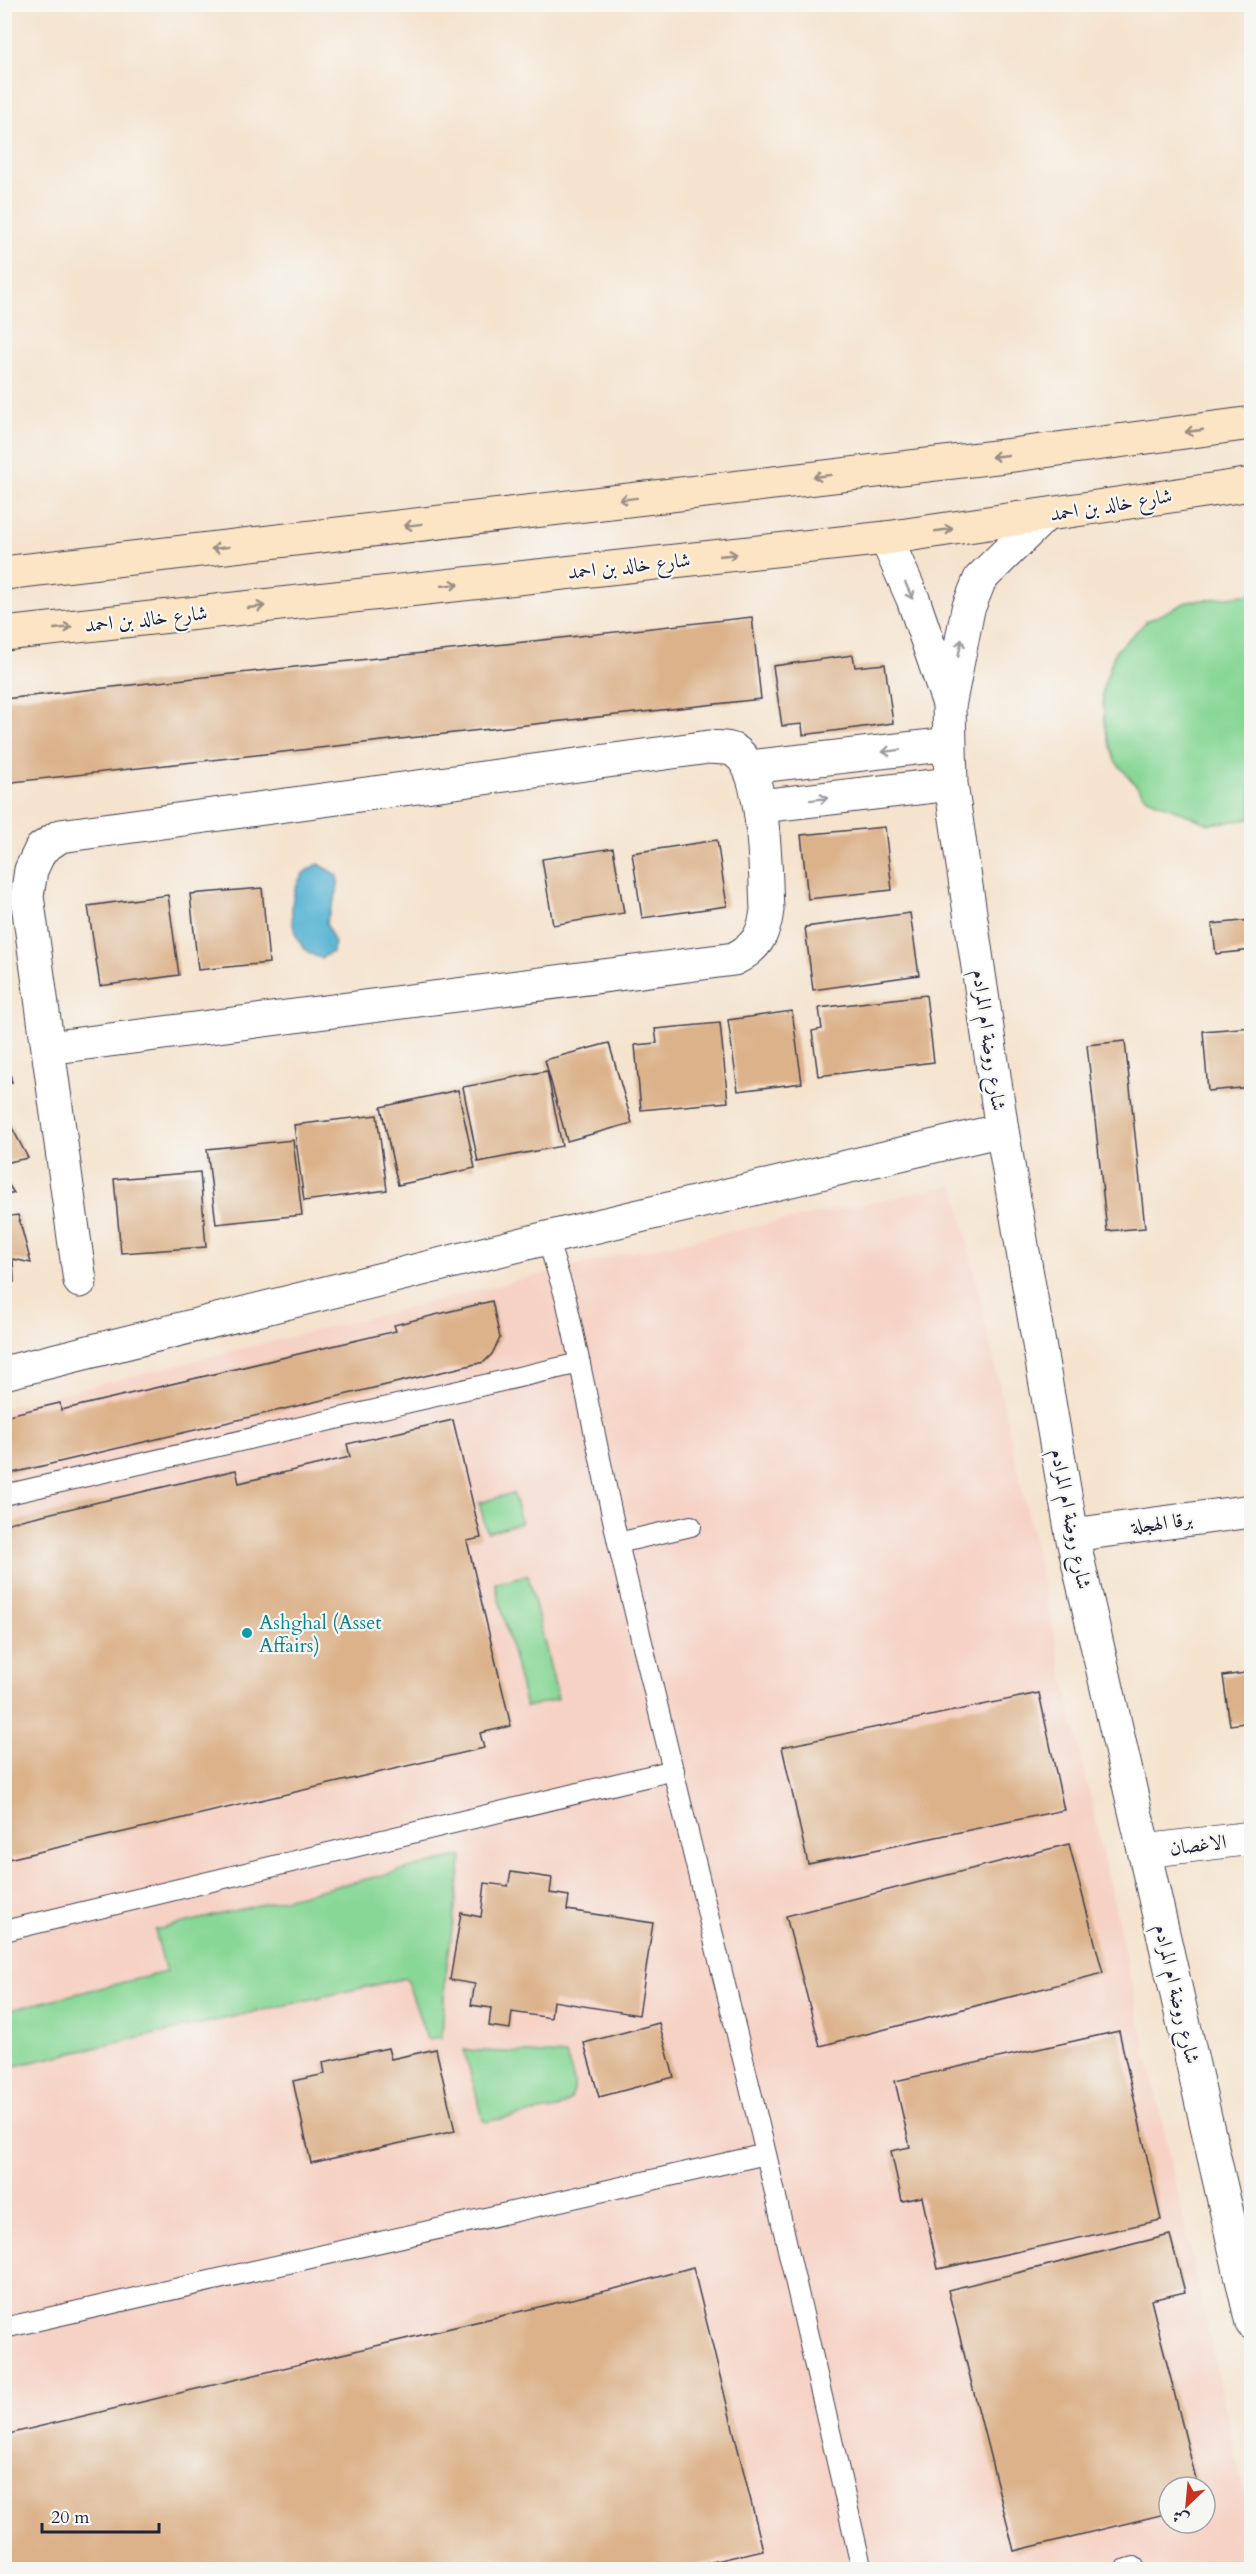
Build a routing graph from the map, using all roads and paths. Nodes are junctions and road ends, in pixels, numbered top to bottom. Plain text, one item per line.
1 (1251, 423) edge
2 (1251, 484) edge
3 (1044, 516) junction
4 (886, 538) junction
5 (4, 573) edge
6 (4, 634) edge
7 (949, 706) junction
8 (950, 744) junction
9 (750, 767) junction
10 (951, 784) junction
11 (761, 806) junction
12 (48, 1048) junction
13 (1002, 1130) junction
14 (547, 1238) junction
15 (80, 1281) dead end
16 (580, 1363) junction
17 (4, 1373) edge
18 (4, 1495) edge
19 (1251, 1511) edge
20 (691, 1526) dead end
21 (1072, 1535) junction
22 (618, 1543) junction
23 (674, 1770) junction
24 (1251, 1838) edge
25 (1145, 1851) junction
26 (4, 1931) edge
27 (766, 2154) junction
28 (1247, 2285) edge
29 (1251, 2323) edge
30 (4, 2328) edge
31 (861, 2570) edge

1 -> 5 main road
2 - 3 main road, شارع خالد بن احمد
4 -> 3 main road, شارع خالد بن احمد
7 -> 3 street, شارع روضة ام المرادم
6 -> 4 main road, شارع خالد بن احمد
4 -> 7 street, شارع روضة ام المرادم
7 - 8 street, شارع روضة ام المرادم
8 -> 9 street
8 - 10 street, شارع روضة ام المرادم
9 - 11 street
9 - 12 street
11 -> 10 street
10 - 13 street, شارع روضة ام المرادم
11 - 12 street
12 - 15 street
13 - 14 street
13 - 21 street, شارع روضة ام المرادم
14 - 16 lane
14 - 17 street
16 - 18 lane
16 - 22 lane
19 - 21 street, برقا الهجلة
20 - 22 lane
21 - 25 street, شارع روضة ام المرادم
22 - 23 lane
23 - 26 lane
23 - 27 lane
24 - 25 street, الاغصان
25 - 28 street, شارع روضة ام المرادم
27 - 30 lane
27 - 31 lane
28 - 29 street, شارع روضة ام المرادم

